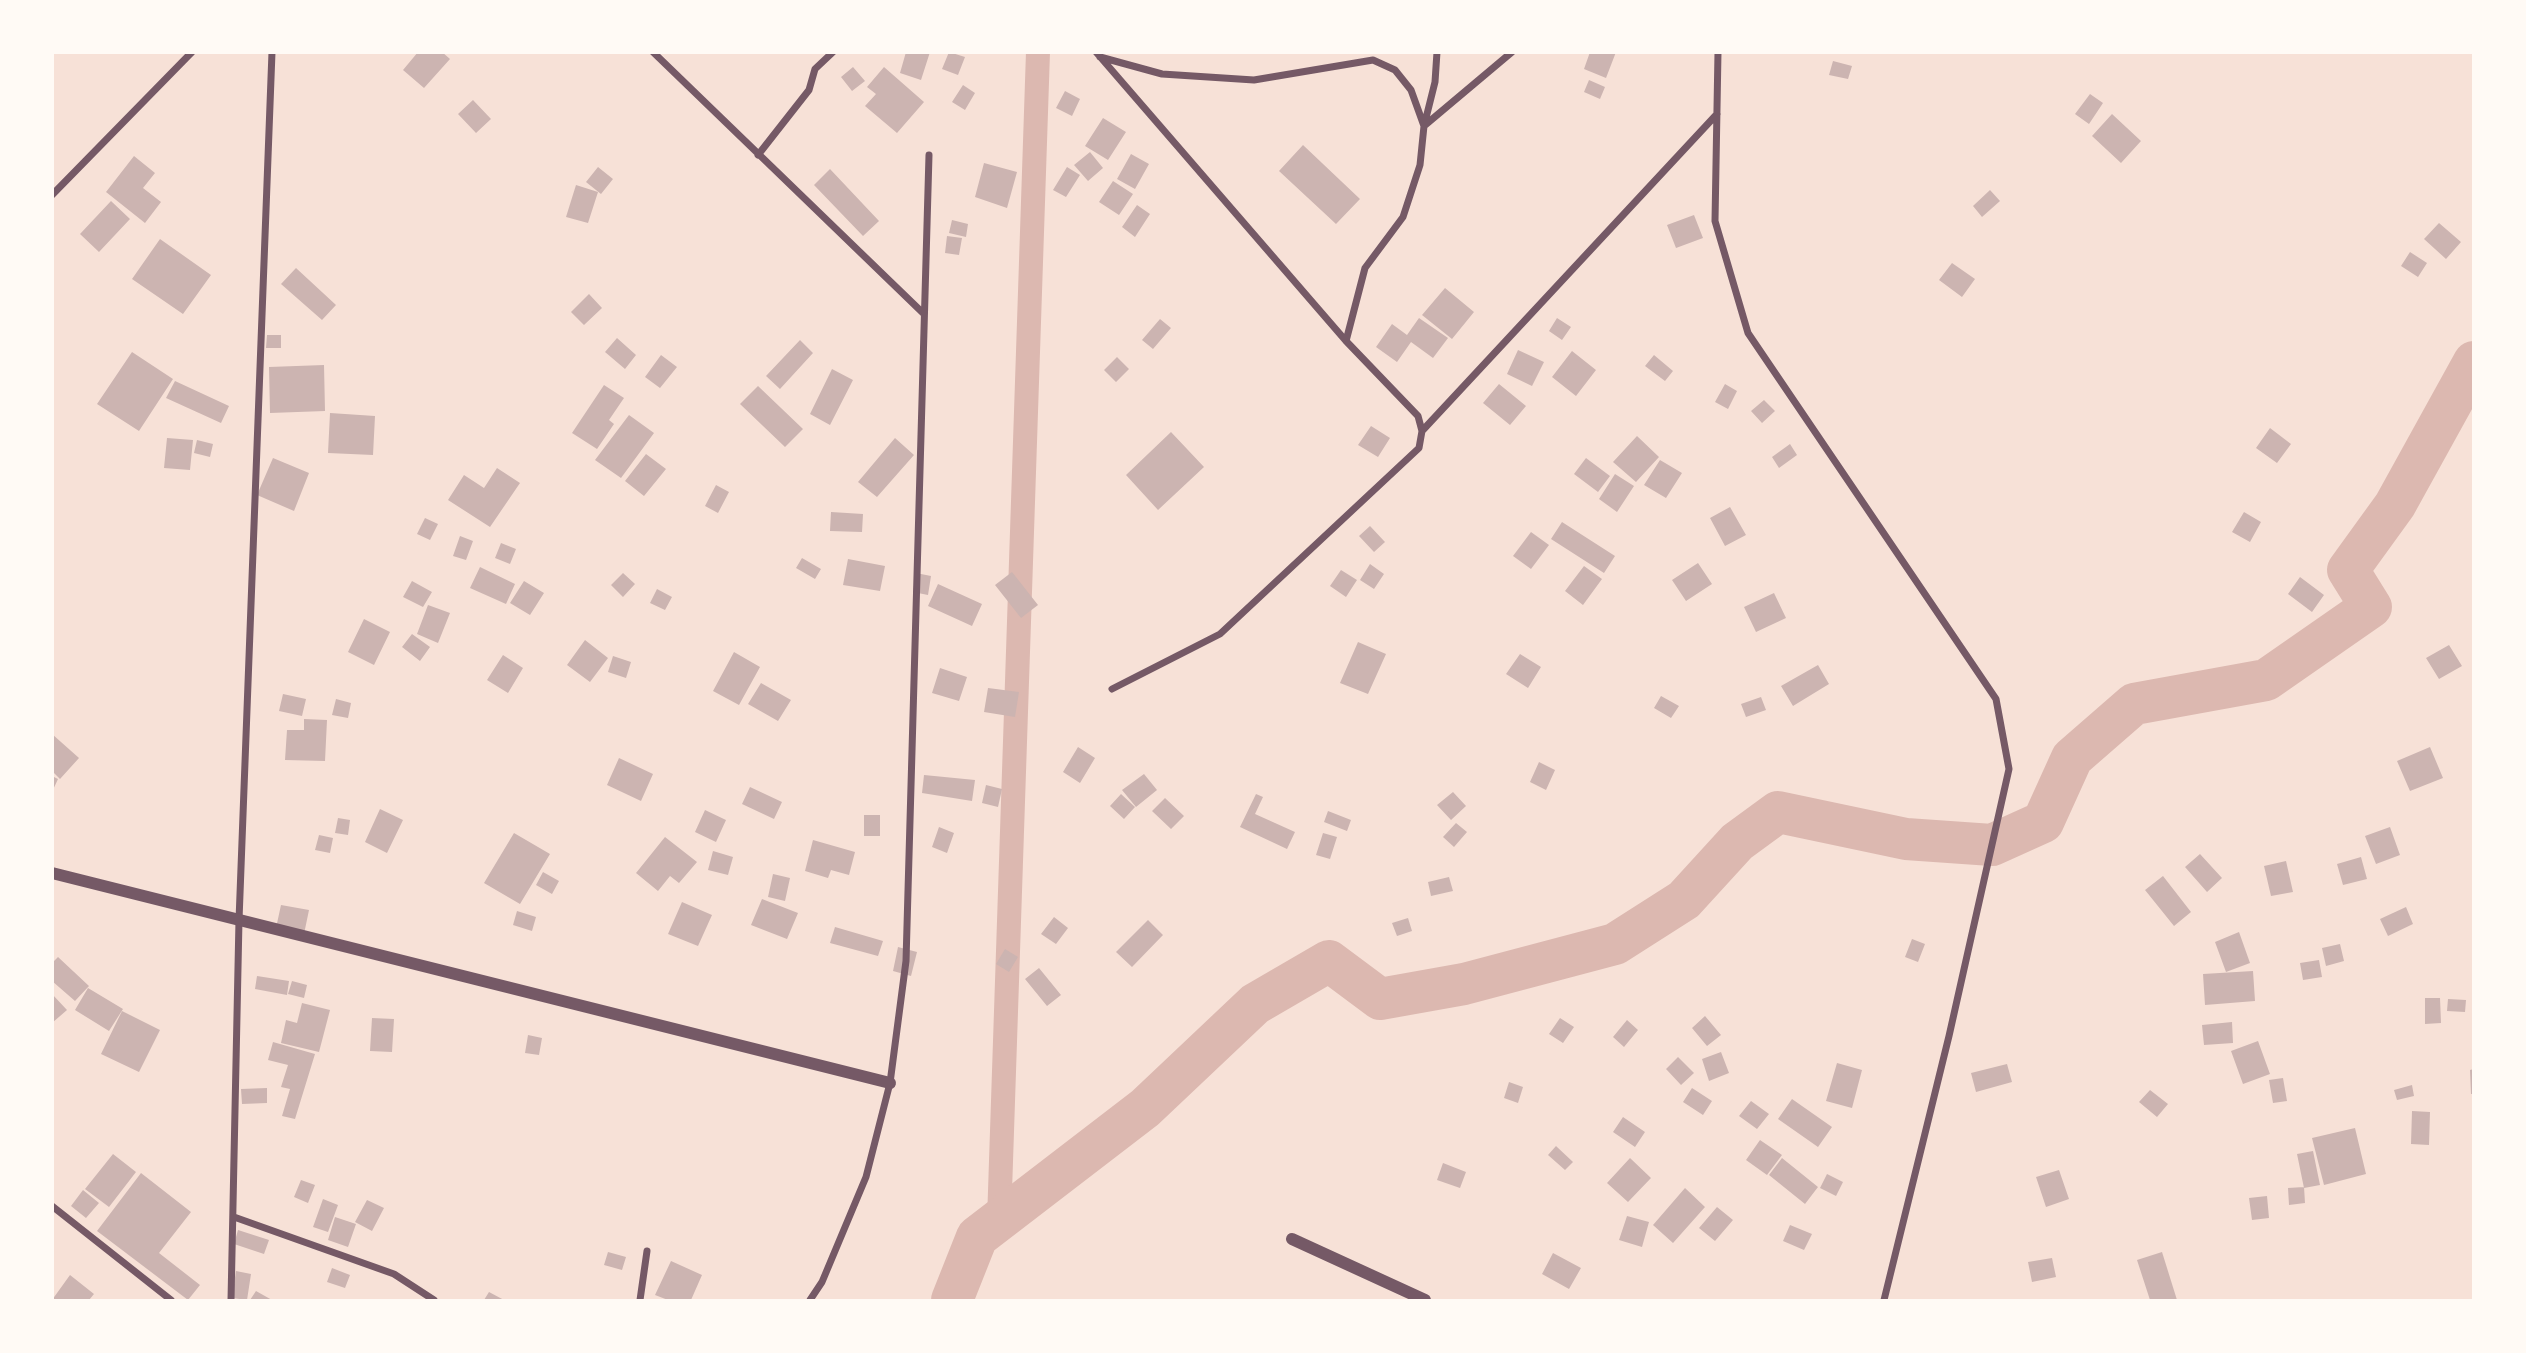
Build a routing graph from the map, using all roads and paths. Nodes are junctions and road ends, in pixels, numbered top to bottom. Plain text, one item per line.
1 (192, 52) edge
2 (272, 52) edge
3 (653, 52) edge
4 (833, 52) edge
5 (1437, 52) edge
6 (1512, 52) edge
7 (1718, 52) edge
8 (1098, 55) edge
9 (1717, 114) junction
10 (1424, 126) junction
11 (758, 155) junction
12 (929, 155) dead end
13 (52, 195) edge
14 (925, 314) junction
15 (1346, 341) junction
16 (1422, 431) junction
17 (1112, 690) dead end
18 (52, 873) edge
19 (239, 920) junction
20 (890, 1083) junction
21 (52, 1206) edge
22 (233, 1217) junction
23 (1292, 1239) dead end
24 (647, 1251) dead end
25 (171, 1300) edge
26 (231, 1300) edge
27 (434, 1300) edge
28 (640, 1300) edge
29 (810, 1300) edge
30 (1425, 1300) edge
31 (1884, 1300) edge

1 - 13 street
2 - 19 street
3 - 11 street
4 - 11 street
5 - 10 street
6 - 10 street
7 - 9 street
8 - 10 street
8 - 15 street
9 - 16 street
9 - 31 street
10 - 15 street
11 - 14 street
12 - 14 street
14 - 20 street
15 - 16 street
16 - 17 street
18 - 19 street
19 - 20 street
19 - 22 street
20 - 29 street
21 - 25 street
22 - 26 street
22 - 27 street
23 - 30 street
24 - 28 street

